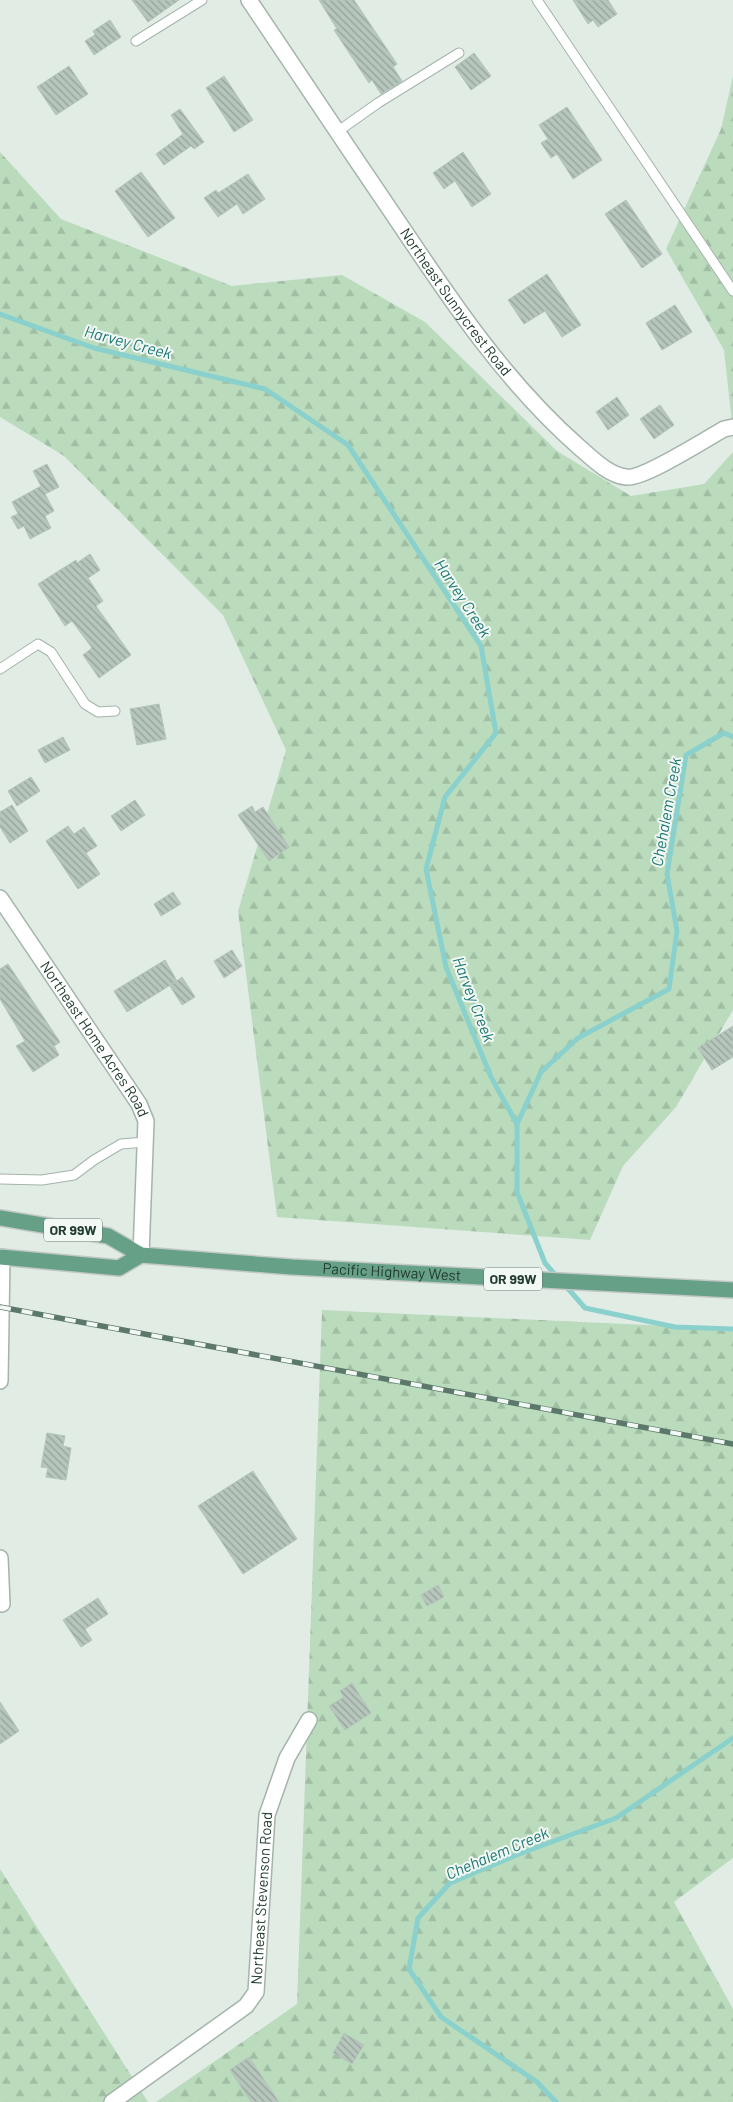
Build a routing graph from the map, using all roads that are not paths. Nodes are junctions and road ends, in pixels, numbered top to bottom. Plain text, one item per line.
1 (202, 0) edge
2 (249, 0) edge
3 (537, 0) edge
4 (136, 41) dead end
5 (459, 53) dead end
6 (338, 132) junction
7 (733, 291) edge
8 (733, 427) edge
9 (0, 669) edge
10 (115, 711) dead end
11 (0, 898) edge
12 (145, 1142) junction
13 (0, 1179) edge
14 (0, 1218) edge
15 (141, 1255) junction
16 (1, 1257) edge
17 (733, 1290) edge
18 (0, 1381) edge
19 (0, 1558) edge
20 (1, 1606) edge
21 (309, 1720) dead end
22 (112, 2102) edge

1 - 4 lane
2 - 6 street, Northeast Sunnycrest Road
3 - 7 lane
5 - 6 lane
6 - 8 street, Northeast Sunnycrest Road
9 - 10 lane
11 - 12 street, Northeast Home Acres Road
12 - 13 lane
12 - 15 street, Northeast Home Acres Road
14 - 15 main road, Pacific Highway West / OR 99W
15 - 16 main road, OR 99W
15 - 17 main road, Pacific Highway West / OR 99W
16 - 18 street
19 - 20 street
21 - 22 street, Northeast Stevenson Road

